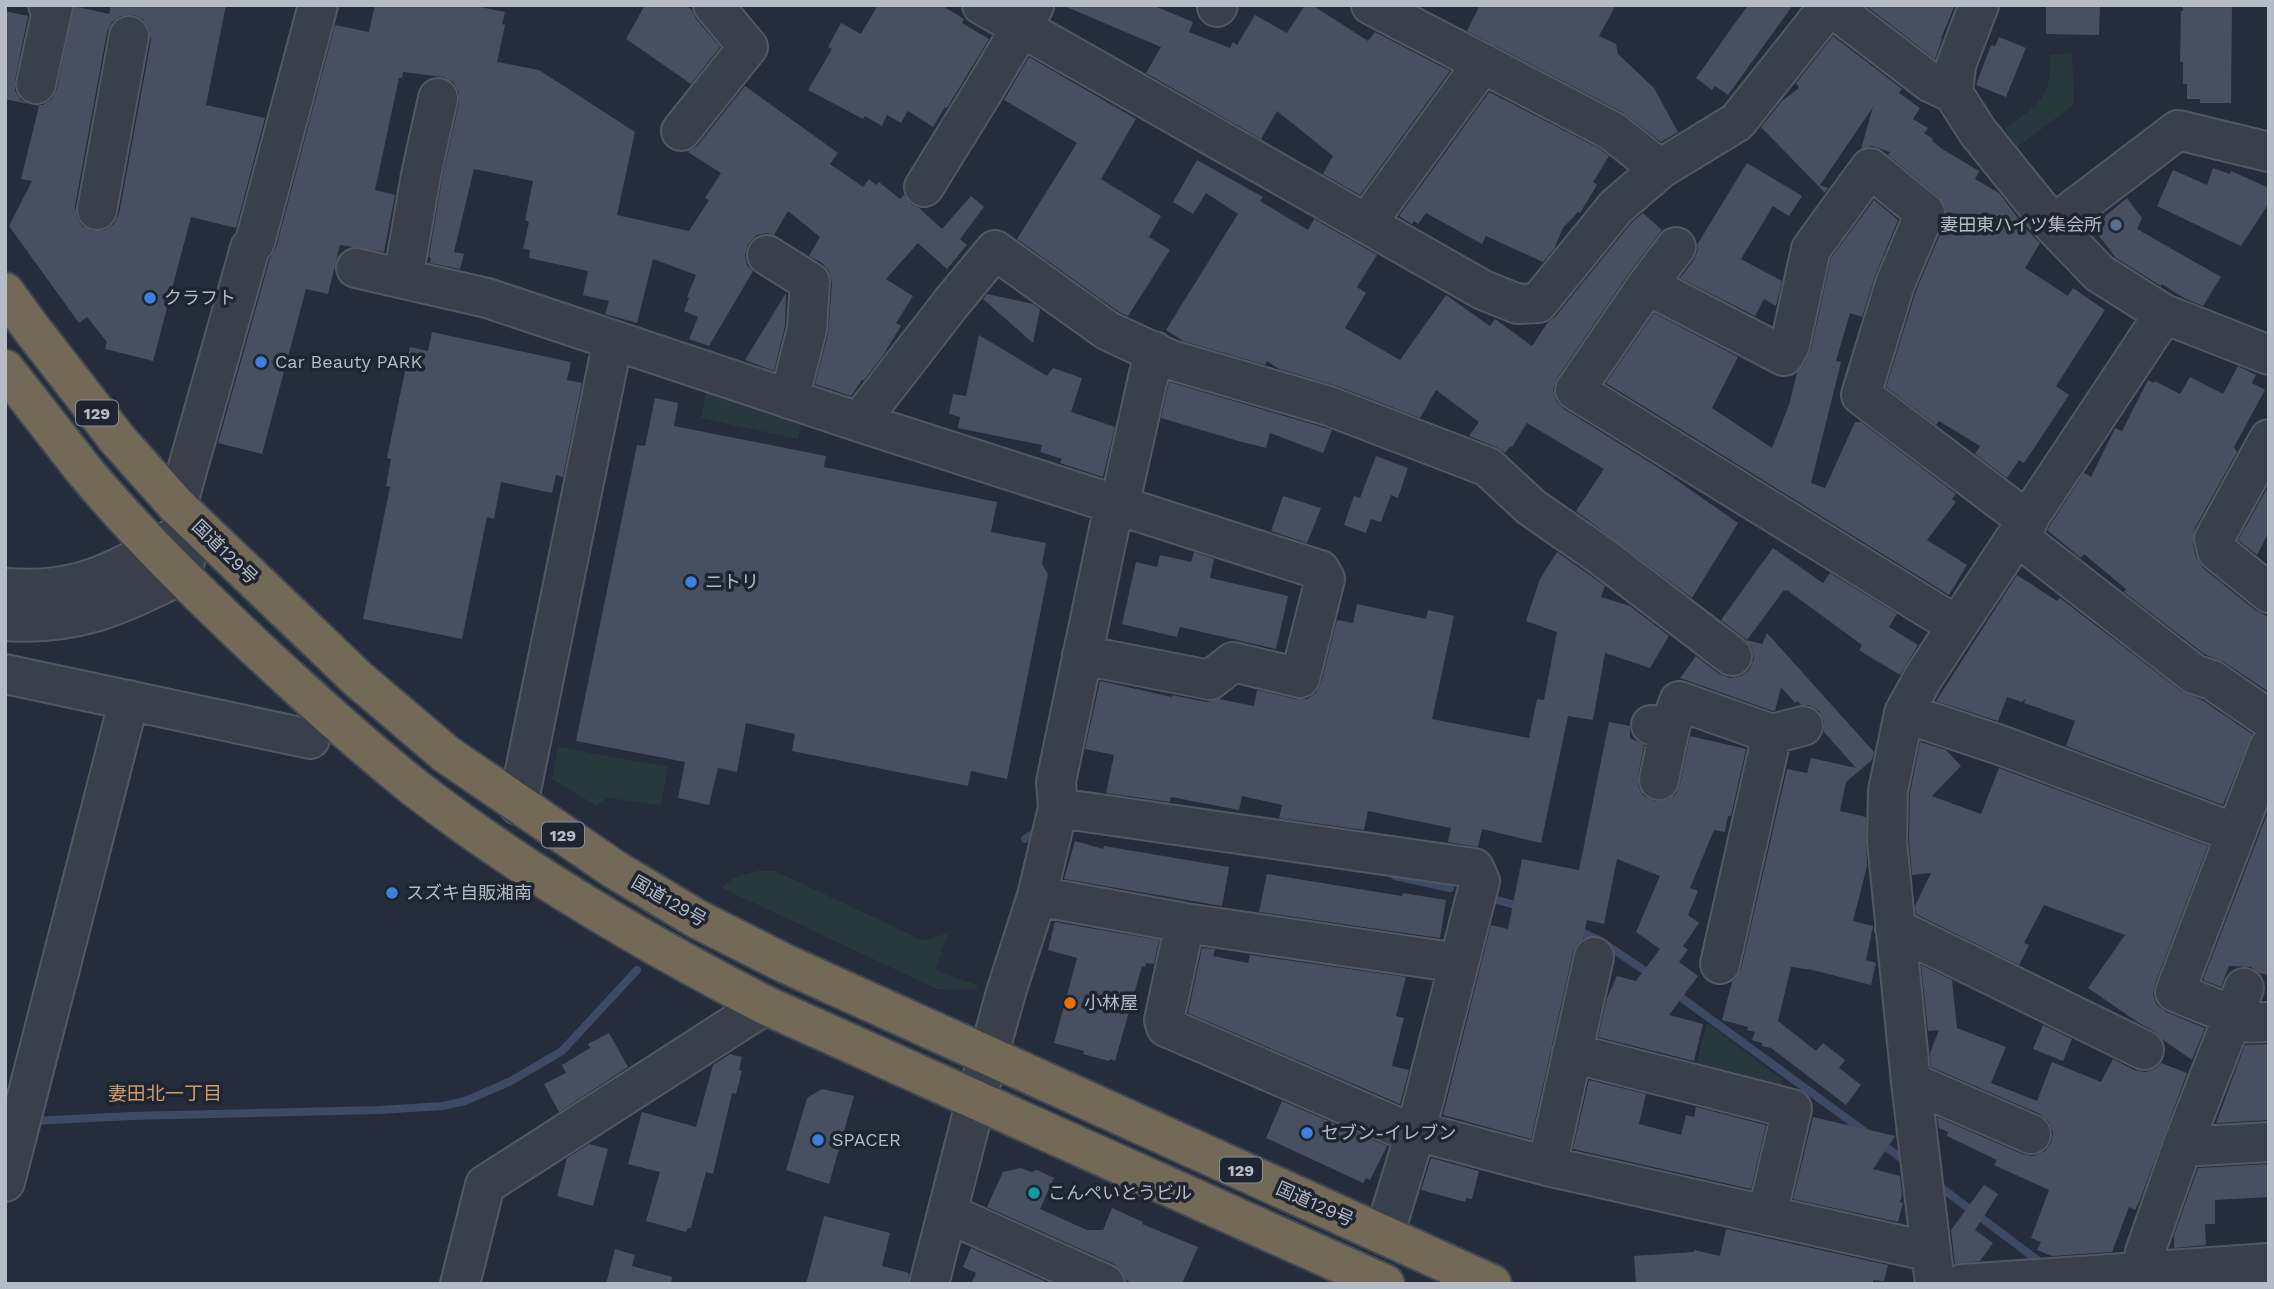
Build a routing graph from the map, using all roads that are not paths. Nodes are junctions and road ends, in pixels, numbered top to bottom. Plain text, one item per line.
1 (48, 5) edge
2 (318, 5) edge
3 (713, 5) edge
4 (982, 5) edge
5 (1371, 5) edge
6 (1830, 5) edge
7 (1979, 5) edge
8 (1028, 17) edge
9 (129, 36) dead end
10 (1483, 63) junction
11 (50, 65) dead end
12 (1952, 93) junction
13 (440, 124) dead end
14 (681, 131) dead end
15 (2269, 152) edge
16 (1660, 169) junction
17 (924, 187) dead end
18 (97, 210) dead end
19 (1370, 224) junction
20 (2053, 225) junction
21 (1676, 247) dead end
22 (785, 258) dead end
23 (356, 268) dead end
24 (403, 279) junction
25 (1647, 285) junction
26 (5, 292) edge
27 (2164, 314) junction
28 (613, 340) junction
29 (1154, 351) junction
30 (2269, 355) edge
31 (5, 369) edge
32 (789, 398) junction
33 (859, 422) junction
34 (2269, 439) edge
35 (1119, 507) junction
36 (187, 516) junction
37 (2023, 529) junction
38 (153, 547) junction
39 (180, 575) junction
40 (5, 588) edge
41 (2269, 593) edge
42 (5, 621) edge
43 (1957, 626) junction
44 (1082, 654) junction
45 (1732, 656) dead end
46 (5, 674) edge
47 (129, 700) junction
48 (1904, 713) junction
49 (2269, 719) edge
50 (310, 739) dead end
51 (2269, 747) edge
52 (1659, 780) dead end
53 (518, 805) junction
54 (1058, 808) junction
55 (2235, 833) junction
56 (1037, 896) junction
57 (1185, 923) junction
58 (1895, 928) junction
59 (1594, 957) dead end
60 (1459, 963) junction
61 (1720, 964) dead end
62 (765, 1005) junction
63 (2245, 1012) edge
64 (2144, 1050) dead end
65 (1572, 1053) junction
66 (989, 1056) junction
67 (1911, 1083) junction
68 (976, 1100) junction
69 (13, 1126) edge
70 (1416, 1131) junction
71 (2031, 1134) dead end
72 (2269, 1142) edge
73 (2182, 1147) junction
74 (1547, 1166) junction
75 (5, 1182) edge
76 (947, 1213) junction
77 (1767, 1215) junction
78 (1384, 1235) junction
79 (2269, 1264) edge
80 (1933, 1268) edge
81 (1362, 1279) edge
82 (2149, 1279) edge
83 (460, 1284) edge
84 (929, 1284) edge
85 (1105, 1284) edge
86 (1492, 1284) edge
87 (1962, 1284) edge

1 - 11 street
2 - 36 street
3 - 14 street
4 - 8 street
5 - 10 street
6 - 12 street
6 - 16 street
7 - 12 street
8 - 17 street
8 - 19 street
9 - 18 street
10 - 16 street
10 - 19 street
12 - 20 street
13 - 24 street
15 - 20 street
16 - 19 street
20 - 27 street
21 - 25 street
22 - 32 street
23 - 24 street
24 - 28 street
25 - 37 street
25 - 43 street
26 - 36 highway, 国道129号 / 129
27 - 30 street
27 - 37 street
28 - 32 street
28 - 53 street
29 - 33 street
29 - 35 street
29 - 45 street
31 - 38 highway, 129
32 - 33 street
33 - 35 street
34 - 41 street
35 - 44 street
35 - 44 street
36 - 38 street
36 - 39 street
36 - 53 highway, 国道129号 / 129
37 - 43 street
37 - 49 street
38 - 39 highway, 129
38 - 40 street
39 - 42 street
39 - 62 highway, 129
43 - 48 street
44 - 54 street
46 - 47 street
47 - 50 street
47 - 69 street
48 - 55 street
48 - 58 street
51 - 55 street
52 - 61 street
53 - 66 highway, 国道129号 / 129
54 - 56 street
54 - 60 street
55 - 63 street
56 - 57 street
56 - 66 street
57 - 60 street
57 - 70 street
58 - 64 street
58 - 67 street
59 - 65 street
60 - 70 street
62 - 68 highway, 129
62 - 83 street
63 - 73 street
65 - 74 street
65 - 77 street
66 - 68 street
66 - 78 highway, 国道129号 / 129
67 - 71 street
67 - 80 street
68 - 76 street
68 - 81 highway, 129
69 - 75 street
70 - 74 street
70 - 78 street
72 - 73 street
73 - 82 street
74 - 77 street
76 - 84 street
76 - 85 street
77 - 80 street
78 - 86 highway, 国道129号 / 129
79 - 82 street
82 - 87 street

